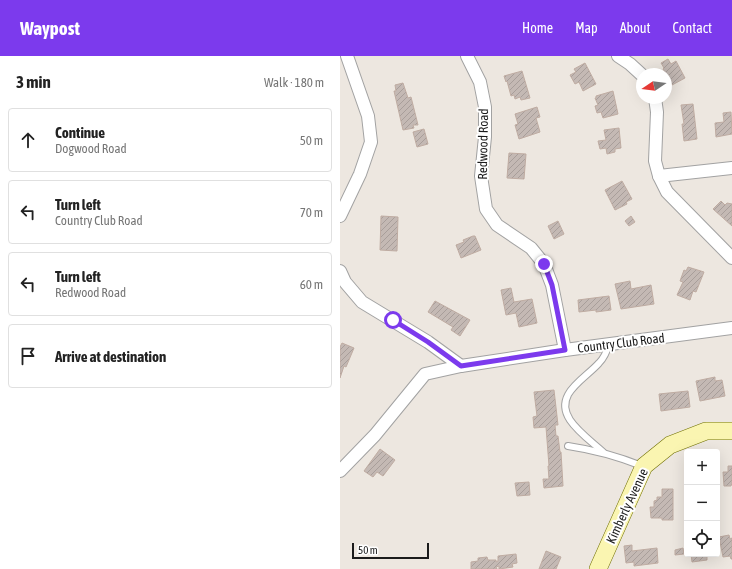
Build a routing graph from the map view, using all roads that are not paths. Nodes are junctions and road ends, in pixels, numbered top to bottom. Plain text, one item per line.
1 (347, 56) edge
2 (467, 56) edge
3 (618, 56) edge
4 (636, 70) edge
5 (656, 104) edge
6 (732, 168) edge
7 (658, 176) junction
8 (340, 216) edge
9 (732, 258) edge
10 (340, 271) edge
11 (732, 328) edge
12 (609, 344) junction
13 (565, 350) junction
14 (461, 366) junction
15 (732, 431) edge
16 (568, 446) dead end
17 (603, 452) junction
18 (644, 466) junction
19 (340, 471) edge
20 (598, 569) edge

1 - 8 street
2 - 13 street, Redwood Road
3 - 4 street
5 - 7 street
6 - 7 street
7 - 9 street
10 - 14 street
11 - 12 street, Country Club Road
12 - 13 street, Country Club Road
12 - 17 lane
13 - 14 street, Country Club Road
14 - 19 street, Country Club Road
15 - 18 street, Kimberly Avenue
16 - 17 lane
17 - 18 lane
18 - 20 street, Kimberly Avenue

